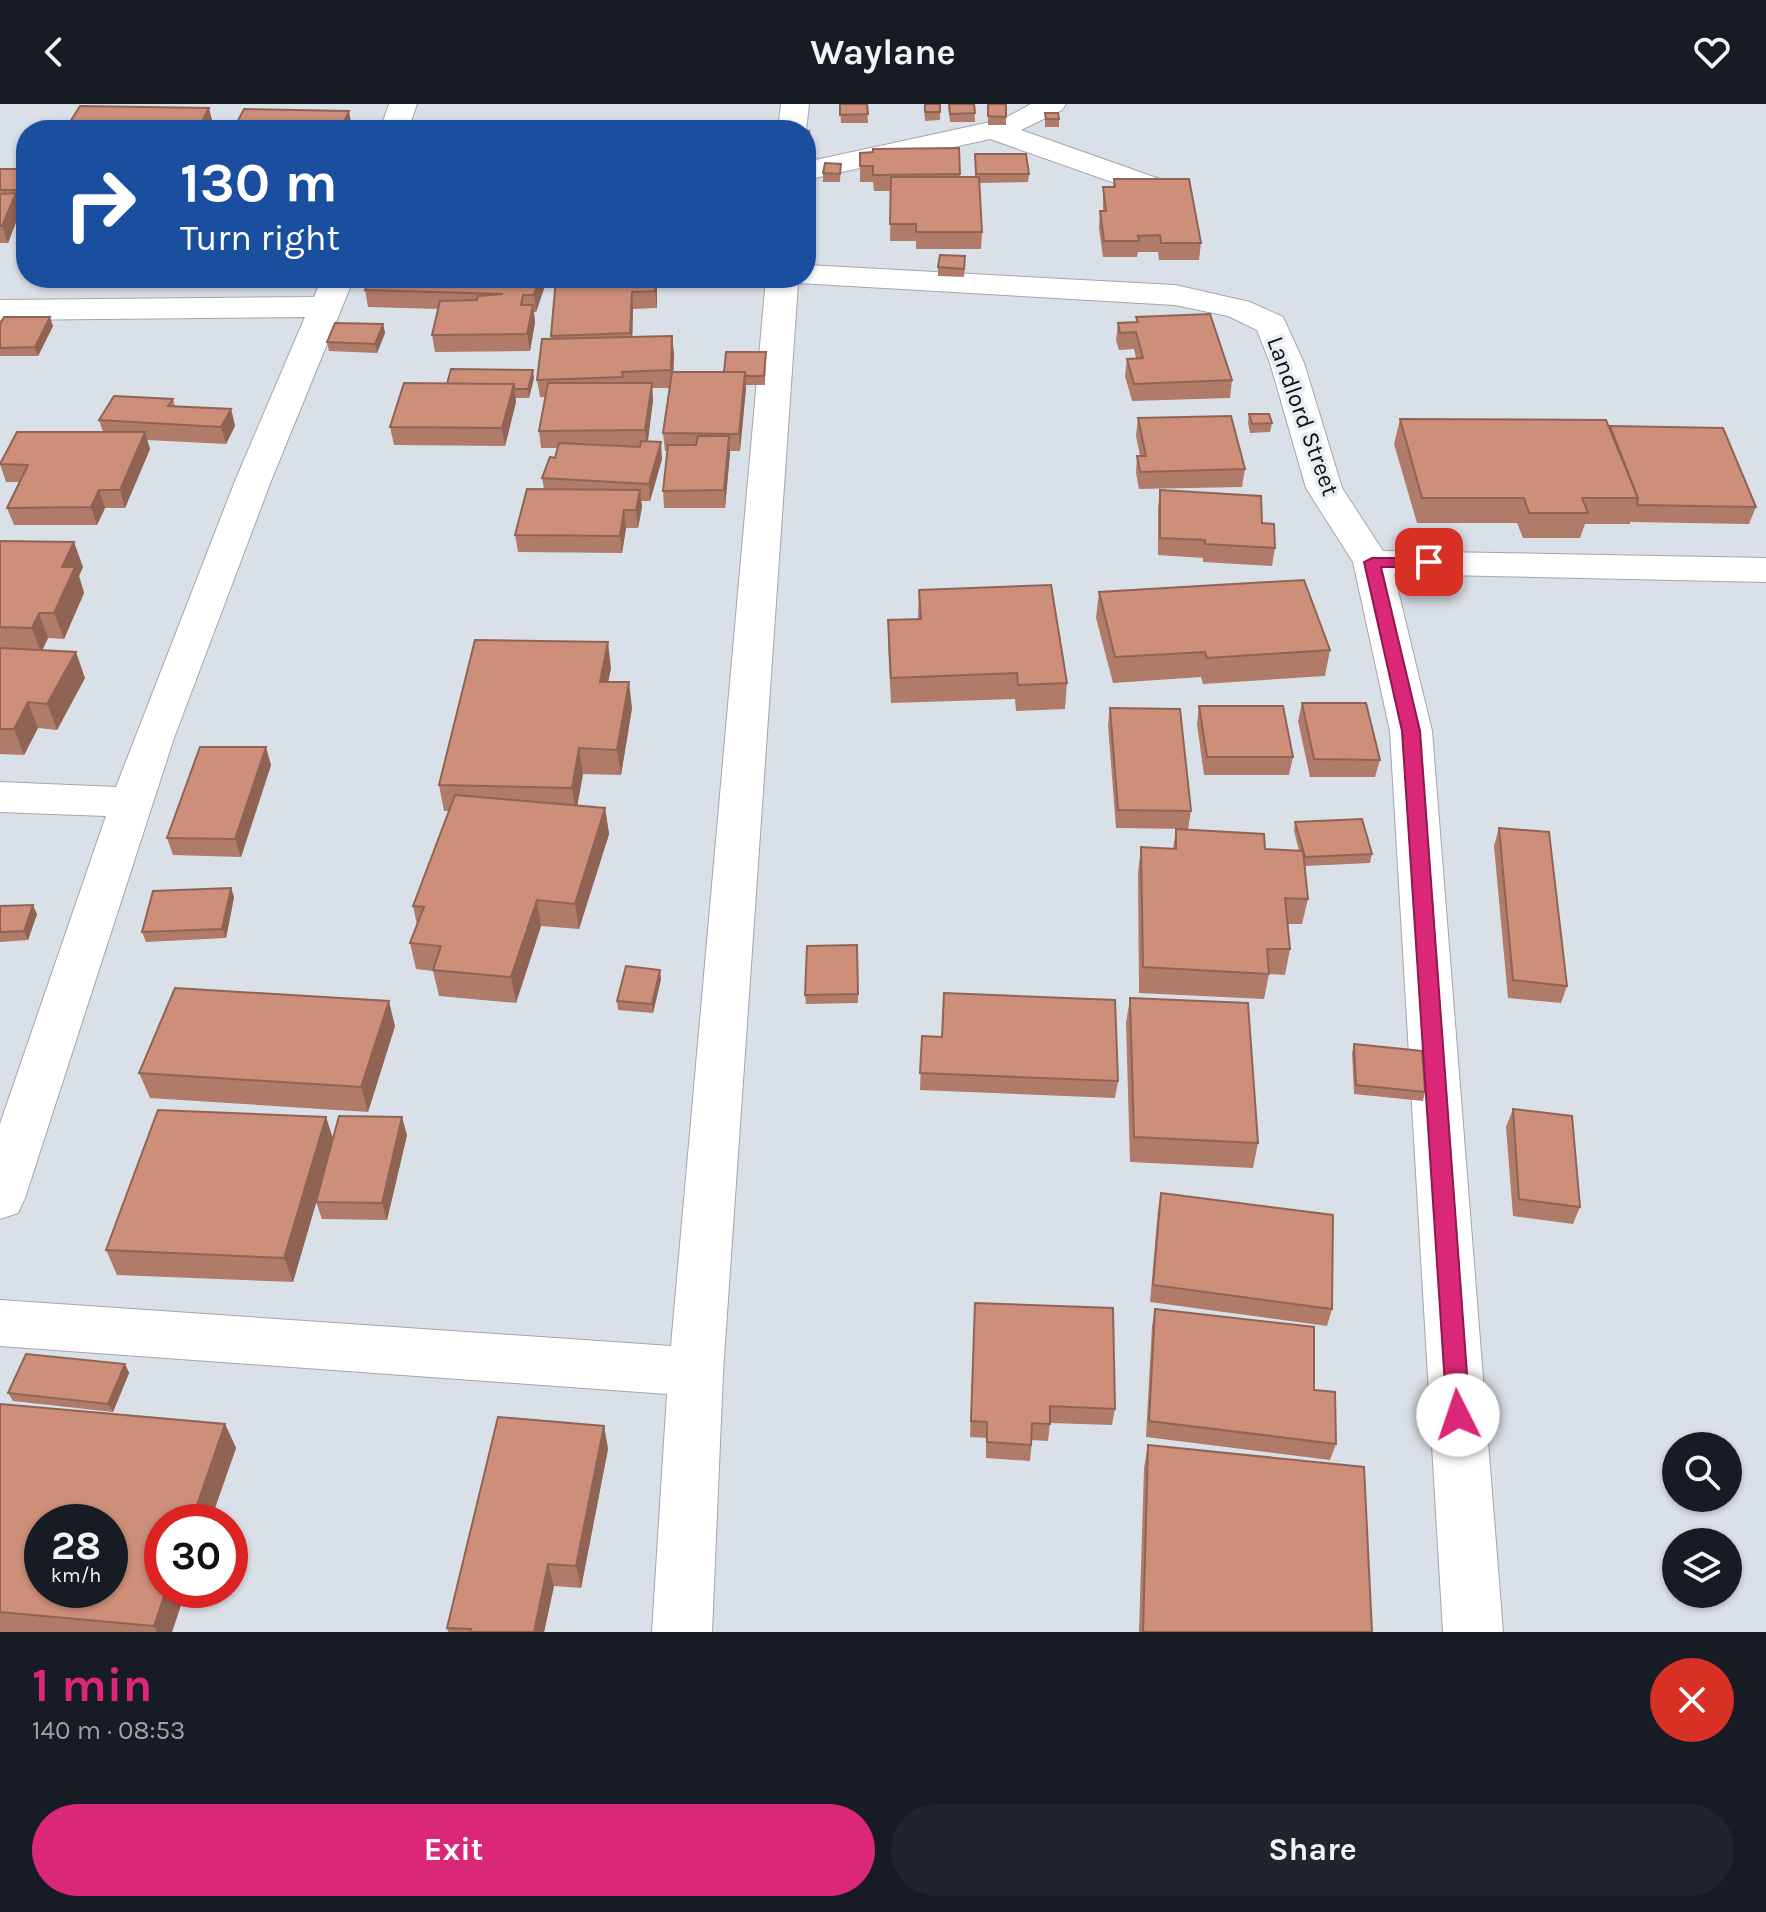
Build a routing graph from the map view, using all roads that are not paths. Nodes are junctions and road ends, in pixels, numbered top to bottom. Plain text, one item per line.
1 (1052, 104) edge
2 (992, 130) junction
3 (816, 169) edge
4 (1160, 189) edge
5 (816, 276) edge
6 (781, 288) edge
7 (332, 292) edge
8 (0, 310) edge
9 (1372, 562) junction
10 (1766, 570) edge
11 (0, 797) edge
12 (131, 802) junction
13 (0, 1198) edge
14 (0, 1323) edge
15 (696, 1372) junction
16 (682, 1632) edge
17 (1473, 1632) edge

1 - 2 street
2 - 3 street
2 - 4 street
5 - 9 street, Landlord Street
6 - 15 street
7 - 8 street
7 - 12 street
9 - 10 street
9 - 17 street, Landlord Street
11 - 12 street
12 - 13 street
14 - 15 street
15 - 16 street

